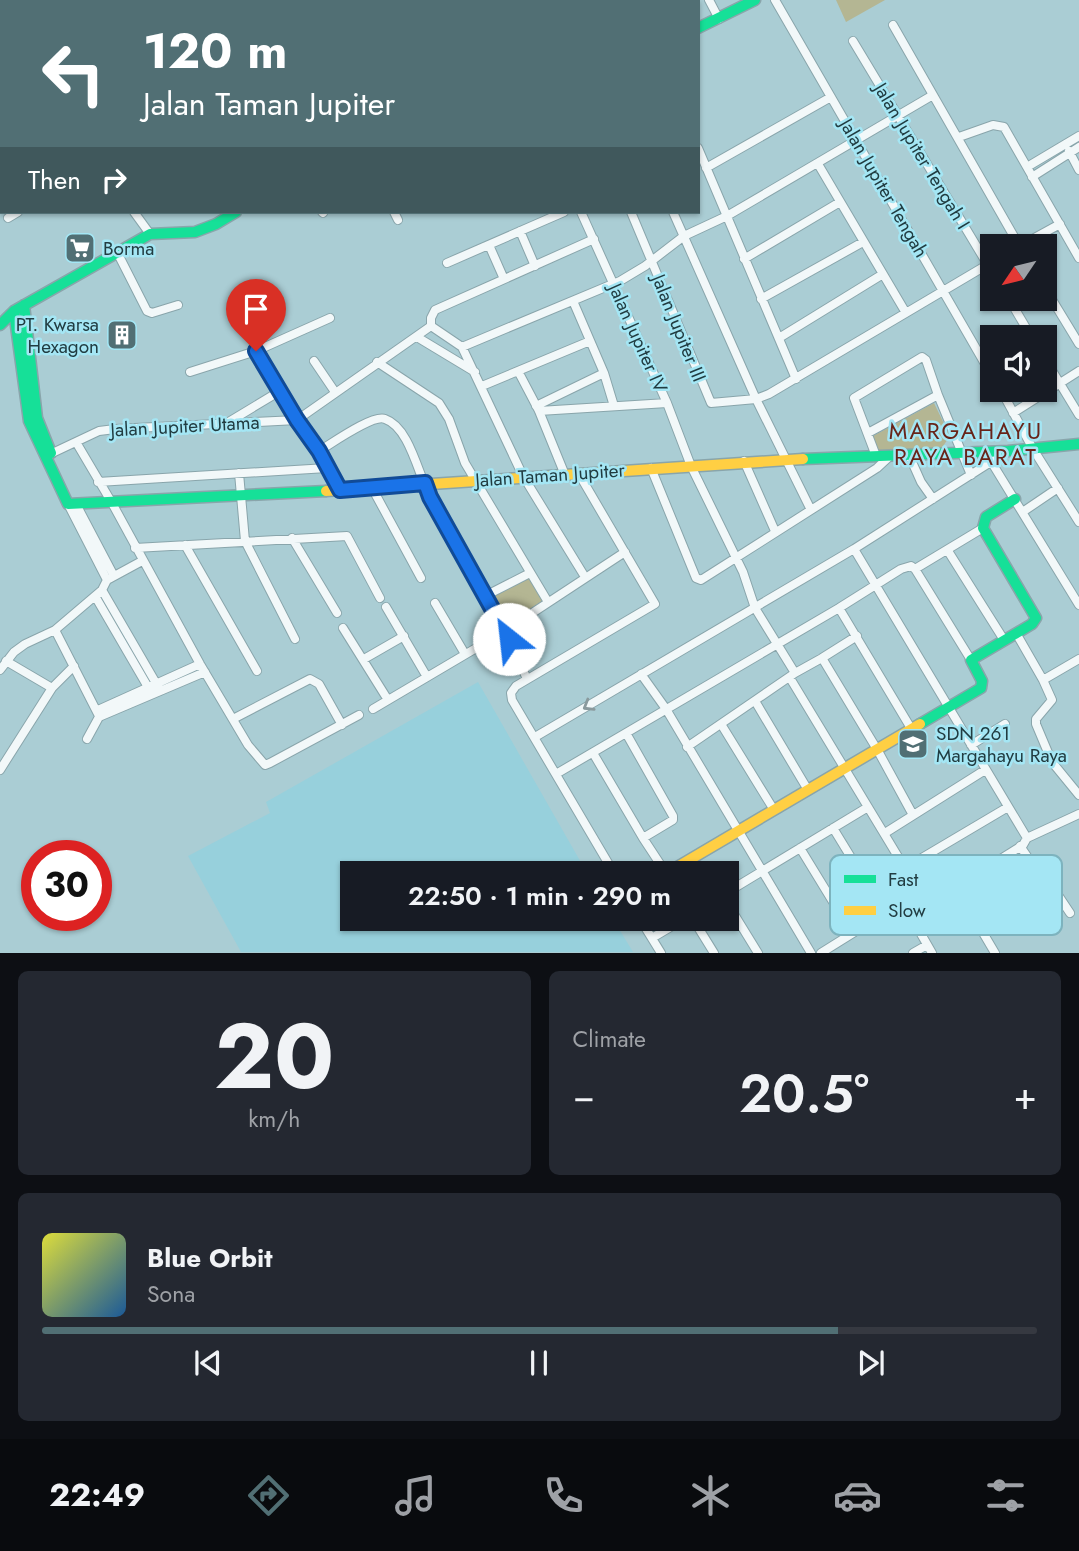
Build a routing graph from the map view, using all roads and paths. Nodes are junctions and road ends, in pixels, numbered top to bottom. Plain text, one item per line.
1 (709, 0) edge
2 (755, 0) edge
3 (775, 0) edge
4 (719, 19) junction
5 (893, 25) dead end
6 (700, 27) edge
7 (853, 41) dead end
8 (933, 95) junction
9 (831, 97) junction
10 (896, 115) junction
11 (1079, 136) edge
12 (959, 137) junction
13 (856, 141) junction
14 (1079, 147) edge
15 (1067, 149) junction
16 (700, 153) edge
17 (818, 164) junction
18 (1027, 167) junction
19 (706, 168) junction
20 (1079, 170) edge
21 (1032, 177) junction
22 (840, 202) junction
23 (15, 214) edge
24 (135, 214) edge
25 (233, 214) edge
26 (559, 214) edge
27 (582, 214) edge
28 (632, 214) edge
29 (674, 214) edge
30 (727, 216) junction
31 (8, 218) dead end
32 (1060, 224) junction
33 (520, 231) junction
34 (150, 234) junction
35 (1012, 234) edge
36 (1042, 234) edge
37 (684, 236) junction
38 (594, 239) junction
39 (863, 242) junction
40 (489, 245) junction
41 (980, 249) edge
42 (118, 254) junction
43 (1079, 258) edge
44 (744, 259) junction
45 (652, 260) junction
46 (447, 263) dead end
47 (535, 266) junction
48 (980, 272) edge
49 (883, 274) junction
50 (504, 279) junction
51 (613, 283) junction
52 (943, 290) junction
53 (761, 299) junction
54 (573, 300) junction
55 (177, 305) dead end
56 (1057, 308) edge
57 (906, 313) junction
58 (9, 314) edge
59 (330, 318) dead end
60 (431, 326) junction
61 (417, 337) junction
62 (779, 338) junction
63 (590, 341) junction
64 (1079, 344) edge
65 (462, 347) junction
66 (256, 351) junction
67 (980, 355) edge
68 (314, 361) dead end
69 (377, 362) junction
70 (518, 371) junction
71 (1079, 371) edge
72 (190, 372) dead end
73 (475, 372) junction
74 (604, 373) junction
75 (796, 379) junction
76 (1057, 379) edge
77 (1060, 384) junction
78 (482, 386) junction
79 (280, 391) junction
80 (335, 392) junction
81 (938, 395) junction
82 (756, 399) junction
83 (1007, 402) edge
84 (667, 403) junction
85 (614, 406) junction
86 (538, 408) junction
87 (1014, 415) junction
88 (1079, 415) edge
89 (297, 420) junction
90 (225, 424) junction
91 (868, 433) junction
92 (76, 442) junction
93 (1079, 444) edge
94 (1033, 449) junction
95 (319, 451) junction
96 (1008, 451) junction
97 (957, 452) junction
98 (48, 455) junction
99 (891, 455) junction
100 (909, 455) junction
101 (876, 456) junction
102 (786, 459) junction
103 (744, 461) junction
104 (992, 463) junction
105 (691, 466) junction
106 (327, 468) junction
107 (651, 468) junction
108 (239, 473) junction
109 (579, 474) junction
110 (565, 475) junction
111 (971, 475) junction
112 (523, 476) junction
113 (475, 480) junction
114 (98, 482) junction
115 (425, 483) junction
116 (371, 486) junction
117 (1058, 488) junction
118 (340, 490) junction
119 (239, 494) junction
120 (933, 499) junction
121 (1015, 499) junction
122 (112, 503) junction
123 (72, 504) junction
124 (811, 510) junction
125 (1024, 511) junction
126 (1079, 522) edge
127 (983, 528) junction
128 (775, 531) junction
129 (292, 538) junction
130 (244, 541) junction
131 (186, 545) junction
132 (135, 548) junction
133 (854, 549) junction
134 (948, 551) junction
135 (625, 552) junction
136 (736, 557) junction
137 (142, 561) junction
138 (915, 569) junction
139 (530, 573) junction
140 (585, 577) junction
141 (110, 578) junction
142 (421, 578) dead end
143 (875, 586) junction
144 (98, 593) junction
145 (485, 596) junction
146 (380, 598) dead end
147 (548, 602) junction
148 (435, 603) dead end
149 (1079, 605) edge
150 (757, 606) junction
151 (386, 607) dead end
152 (839, 608) junction
153 (337, 613) dead end
154 (344, 629) dead end
155 (55, 630) junction
156 (505, 631) junction
157 (1016, 633) junction
158 (404, 636) junction
159 (857, 636) junction
160 (295, 639) dead end
161 (1004, 640) junction
162 (776, 644) junction
163 (466, 654) junction
164 (822, 657) junction
165 (364, 659) junction
166 (1079, 659) edge
167 (971, 660) junction
168 (6, 661) junction
169 (75, 666) junction
170 (202, 668) junction
171 (0, 670) edge
172 (257, 671) dead end
173 (641, 674) junction
174 (793, 675) junction
175 (427, 677) junction
176 (527, 679) junction
177 (1043, 680) junction
178 (52, 688) junction
179 (154, 689) junction
180 (388, 700) junction
181 (755, 701) junction
182 (948, 707) junction
183 (373, 709) dead end
184 (666, 709) junction
185 (98, 714) junction
186 (359, 715) dead end
187 (233, 719) junction
188 (342, 724) junction
189 (721, 724) junction
190 (1005, 724) dead end
191 (912, 730) junction
192 (626, 733) junction
193 (534, 737) junction
194 (87, 739) dead end
195 (971, 745) junction
196 (687, 747) junction
197 (878, 751) junction
198 (593, 753) junction
199 (845, 769) junction
200 (0, 770) edge
201 (985, 770) junction
202 (556, 774) junction
203 (808, 790) junction
204 (1079, 795) edge
205 (868, 807) junction
206 (1008, 807) junction
207 (774, 810) junction
208 (1079, 814) edge
209 (913, 815) junction
210 (833, 828) junction
211 (740, 832) junction
212 (885, 833) junction
213 (643, 838) junction
214 (1027, 838) junction
215 (1020, 846) junction
216 (800, 848) junction
217 (850, 855) edge
218 (898, 855) edge
219 (927, 855) edge
220 (1006, 855) edge
221 (1026, 855) edge
222 (607, 861) edge
223 (659, 861) edge
224 (688, 861) edge
225 (762, 871) junction
226 (739, 885) edge
227 (830, 897) edge
228 (1062, 900) edge
229 (1070, 913) dead end
230 (739, 922) edge
231 (648, 931) edge
232 (664, 931) edge
233 (700, 931) edge
234 (849, 935) edge
235 (984, 935) edge
236 (652, 938) junction
237 (929, 948) edge
238 (661, 953) edge
239 (714, 953) edge
240 (758, 953) edge
241 (811, 953) edge
242 (821, 953) edge
243 (913, 953) edge
244 (995, 953) edge

1 - 4 street
2 - 4 street
3 - 9 street, Jalan Jupiter Tengah
4 - 6 street
5 - 8 street
7 - 10 street, Jalan Jupiter Tengah I
8 - 10 street
8 - 12 street
9 - 13 street, Jalan Jupiter Tengah
9 - 19 street
10 - 13 street
10 - 41 street, Jalan Jupiter Tengah I
11 - 15 street
12 - 18 street
12 - 35 street
13 - 17 street
13 - 52 street, Jalan Jupiter Tengah
14 - 15 street
15 - 18 street
15 - 20 street
15 - 21 street
16 - 19 street
17 - 22 street
17 - 30 street
18 - 21 street
19 - 30 street
21 - 32 street
22 - 39 street
22 - 44 street
23 - 31 street
24 - 34 street
25 - 34 street
26 - 33 street
27 - 38 street, Jalan Jupiter IV
28 - 45 street, Jalan Jupiter III
29 - 37 street
30 - 37 street
30 - 44 street
32 - 36 street
32 - 43 street
33 - 40 street
33 - 47 street
34 - 42 street
37 - 45 street
37 - 82 street
38 - 47 street
38 - 51 street, Jalan Jupiter IV
39 - 49 street
39 - 53 street
40 - 46 street
40 - 50 street
42 - 55 street
42 - 58 street
44 - 53 street
45 - 51 street
45 - 82 street, Jalan Jupiter III
47 - 50 street
48 - 52 street
49 - 57 street
49 - 62 street
50 - 60 street
51 - 54 street
51 - 84 street, Jalan Jupiter IV
52 - 57 street
52 - 67 street, Jalan Jupiter Tengah
53 - 62 street
54 - 63 street
54 - 65 street
56 - 64 street
57 - 75 street
58 - 98 street
59 - 66 street
60 - 61 street
60 - 65 street
61 - 69 street
61 - 73 street
62 - 75 street
63 - 70 street
63 - 74 street
65 - 73 street
66 - 72 street
66 - 79 street
68 - 80 street
69 - 80 street
69 - 113 street
70 - 78 street
70 - 86 street
71 - 77 street
73 - 78 street
74 - 85 street
74 - 86 street
75 - 82 street
76 - 77 street
77 - 87 street
77 - 88 street
78 - 112 street
79 - 89 street
79 - 90 street
80 - 89 street
81 - 91 street
81 - 91 street
81 - 97 street
82 - 102 street
83 - 87 street
84 - 85 street
84 - 105 street, Jalan Jupiter IV
85 - 86 street
86 - 110 street
87 - 94 street
89 - 90 street, Jalan Jupiter Utama
89 - 95 street
90 - 92 street, Jalan Jupiter Utama
91 - 101 street
92 - 98 street, Jalan Jupiter Utama
92 - 114 street
93 - 94 street, Jalan Taman Jupiter
94 - 96 street, Jalan Taman Jupiter
94 - 117 street
95 - 106 street
95 - 115 street
96 - 97 street, Jalan Taman Jupiter
96 - 104 street
97 - 100 street, Jalan Taman Jupiter
97 - 111 street
98 - 123 street
99 - 100 street, Jalan Taman Jupiter
99 - 101 street, Jalan Taman Jupiter
99 - 124 street
100 - 120 street
101 - 102 street, Jalan Taman Jupiter
102 - 103 street, Jalan Taman Jupiter
102 - 124 street
103 - 105 street, Jalan Taman Jupiter
103 - 128 street
104 - 111 street
104 - 121 street
105 - 107 street, Jalan Taman Jupiter
105 - 136 street, Jalan Jupiter IV
106 - 108 street
106 - 118 street
107 - 109 street, Jalan Taman Jupiter
107 - 136 street
108 - 114 street
108 - 119 street
109 - 110 street, Jalan Taman Jupiter
109 - 135 street
110 - 112 street, Jalan Taman Jupiter
111 - 120 street
112 - 113 street, Jalan Taman Jupiter
112 - 140 street
113 - 115 street, Jalan Taman Jupiter
113 - 139 street
114 - 122 street
115 - 116 street, Jalan Taman Jupiter
115 - 145 street
116 - 118 street, Jalan Taman Jupiter
116 - 142 street
117 - 125 street
117 - 126 street
118 - 119 street, Jalan Taman Jupiter
119 - 122 street, Jalan Taman Jupiter
119 - 130 street
120 - 133 street
121 - 125 street
121 - 127 street
122 - 123 street, Jalan Taman Jupiter
122 - 132 street
123 - 141 street
124 - 128 street
125 - 149 street
127 - 134 street
127 - 157 street
128 - 136 street
129 - 130 street
129 - 146 street
129 - 153 street
130 - 131 street
130 - 160 street
131 - 132 street
131 - 172 street
132 - 137 street
133 - 143 street
133 - 150 street
134 - 138 street
134 - 161 street
135 - 140 street
135 - 176 street
136 - 150 street, Jalan Jupiter IV
137 - 141 street
137 - 170 street
138 - 143 street
138 - 167 street
139 - 145 street
139 - 147 street
140 - 147 street
141 - 144 street
143 - 152 street
143 - 182 street
144 - 155 street
144 - 179 street
145 - 156 street
147 - 156 street
148 - 163 street
150 - 162 street, Jalan Jupiter IV
150 - 173 street
151 - 158 street
152 - 159 street
152 - 162 street
154 - 165 street
155 - 168 street
155 - 169 street
156 - 163 street
156 - 176 street
157 - 161 street
157 - 177 street
158 - 165 street
158 - 175 street
159 - 164 street
159 - 191 street
161 - 167 street
162 - 174 street, Jalan Jupiter IV
162 - 184 street
163 - 175 street
164 - 174 street
164 - 197 street
165 - 180 street
166 - 177 street
167 - 182 street
168 - 171 street
168 - 178 street
169 - 178 street
169 - 185 street
170 - 179 street
170 - 187 street
173 - 184 street
173 -> 193 street
174 - 181 street
174 - 199 street, Jalan Jupiter IV
175 - 180 street
176 - 193 street
177 - 204 street
178 - 200 street
179 - 185 street
180 - 183 street
181 - 189 street
181 - 203 street
182 - 191 street
182 - 195 street
184 - 192 street
184 - 196 street
185 - 194 street
186 - 188 street
187 - 188 street
187 - 188 street
189 - 196 street
189 - 207 street
190 - 195 street
191 - 197 street
192 - 198 street
192 - 213 street
193 - 202 street
195 - 201 street
196 - 211 street
197 - 199 street
197 - 209 street
198 - 202 street
198 - 213 street
199 - 203 street
199 - 205 street, Jalan Jupiter IV
201 - 206 street
201 - 209 street
202 - 222 street
203 - 207 street
205 - 210 street
205 - 212 street, Jalan Jupiter IV
206 - 214 street
206 - 219 street
207 - 211 street
208 - 214 street
209 - 212 street
210 - 216 street
210 - 217 street
211 - 224 street
211 - 225 street
212 - 218 street, Jalan Jupiter IV
213 - 223 street
214 - 215 street
215 - 220 street
215 - 221 street
216 - 225 street
216 - 227 street
225 - 226 street
225 - 241 street
228 - 229 street
230 - 240 street
231 - 236 street
232 - 236 street
233 - 239 street
234 - 242 street
235 - 244 street
236 - 238 street
237 - 243 street

